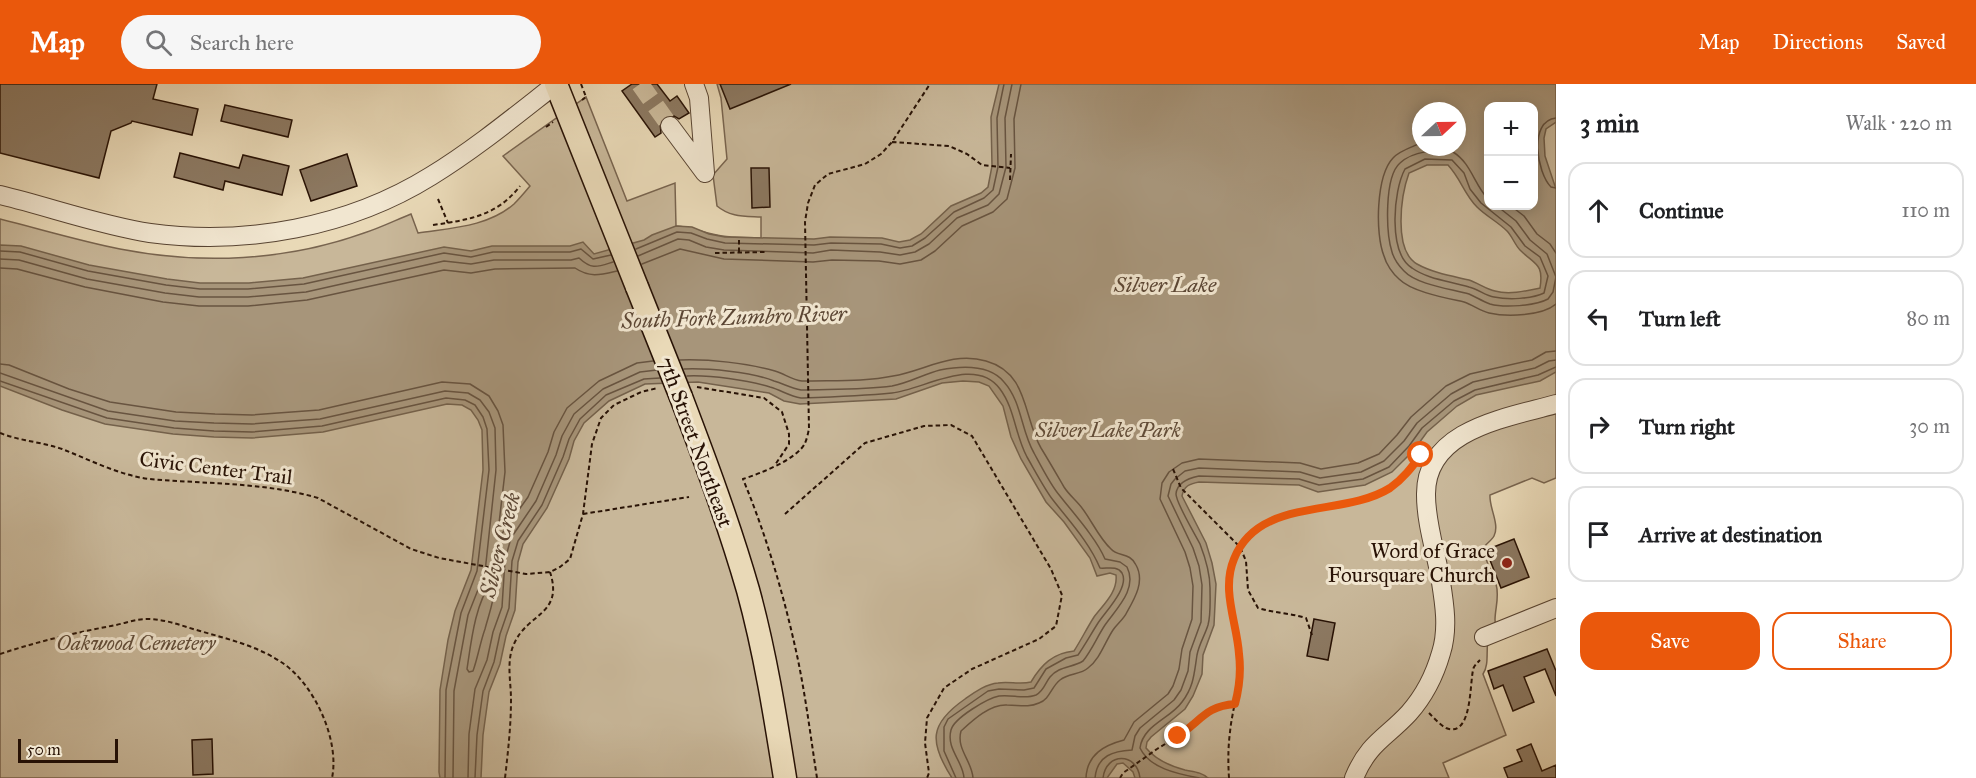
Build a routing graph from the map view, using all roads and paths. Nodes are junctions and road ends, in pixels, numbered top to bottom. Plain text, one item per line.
1 (556, 84) edge
2 (581, 84) edge
3 (694, 84) edge
4 (930, 84) edge
5 (586, 97) dead end
6 (670, 126) tunnel mouth
7 (891, 142) junction
8 (1011, 153) dead end
9 (1010, 168) junction
10 (1010, 180) dead end
11 (520, 186) dead end
12 (0, 195) edge
13 (438, 199) dead end
14 (448, 223) junction
15 (433, 225) dead end
16 (740, 237) dead end
17 (766, 252) dead end
18 (715, 253) dead end
19 (739, 253) junction
20 (1556, 404) edge
21 (785, 422) dead end
22 (0, 432) edge
23 (592, 444) dead end
24 (1421, 455) dead end
25 (775, 465) junction
26 (1173, 469) dead end
27 (689, 497) dead end
28 (583, 514) junction
29 (785, 514) dead end
30 (1240, 547) junction
31 (550, 572) junction
32 (1556, 609) edge
33 (1312, 635) dead end
34 (1484, 637) dead end
35 (0, 654) edge
36 (1480, 660) dead end
37 (1418, 703) junction
38 (1235, 704) junction
39 (332, 778) edge
40 (505, 778) edge
41 (785, 778) edge
42 (817, 778) edge
43 (927, 778) edge
44 (1120, 778) edge
45 (1229, 778) edge
46 (1354, 778) edge

1 - 12 street
1 - 41 main road, 7th Street Northeast, bridge
2 - 5 path
3 - 6 street
4 - 7 path
7 - 9 path
7 - 25 path
8 - 9 path
9 - 10 path
11 - 14 path
13 - 14 path
14 - 15 path
16 - 19 path
17 - 19 path
18 - 19 path
20 - 37 street
21 - 25 path
22 - 31 path, Civic Center Trail
23 - 28 path
24 - 30 path
25 - 42 path
26 - 30 path
27 - 28 path
28 - 31 path
29 - 43 path
30 - 33 path
30 - 38 path
31 - 40 path
32 - 34 street
35 - 39 path
36 - 37 path
37 - 46 street
38 - 44 path
38 - 45 path

